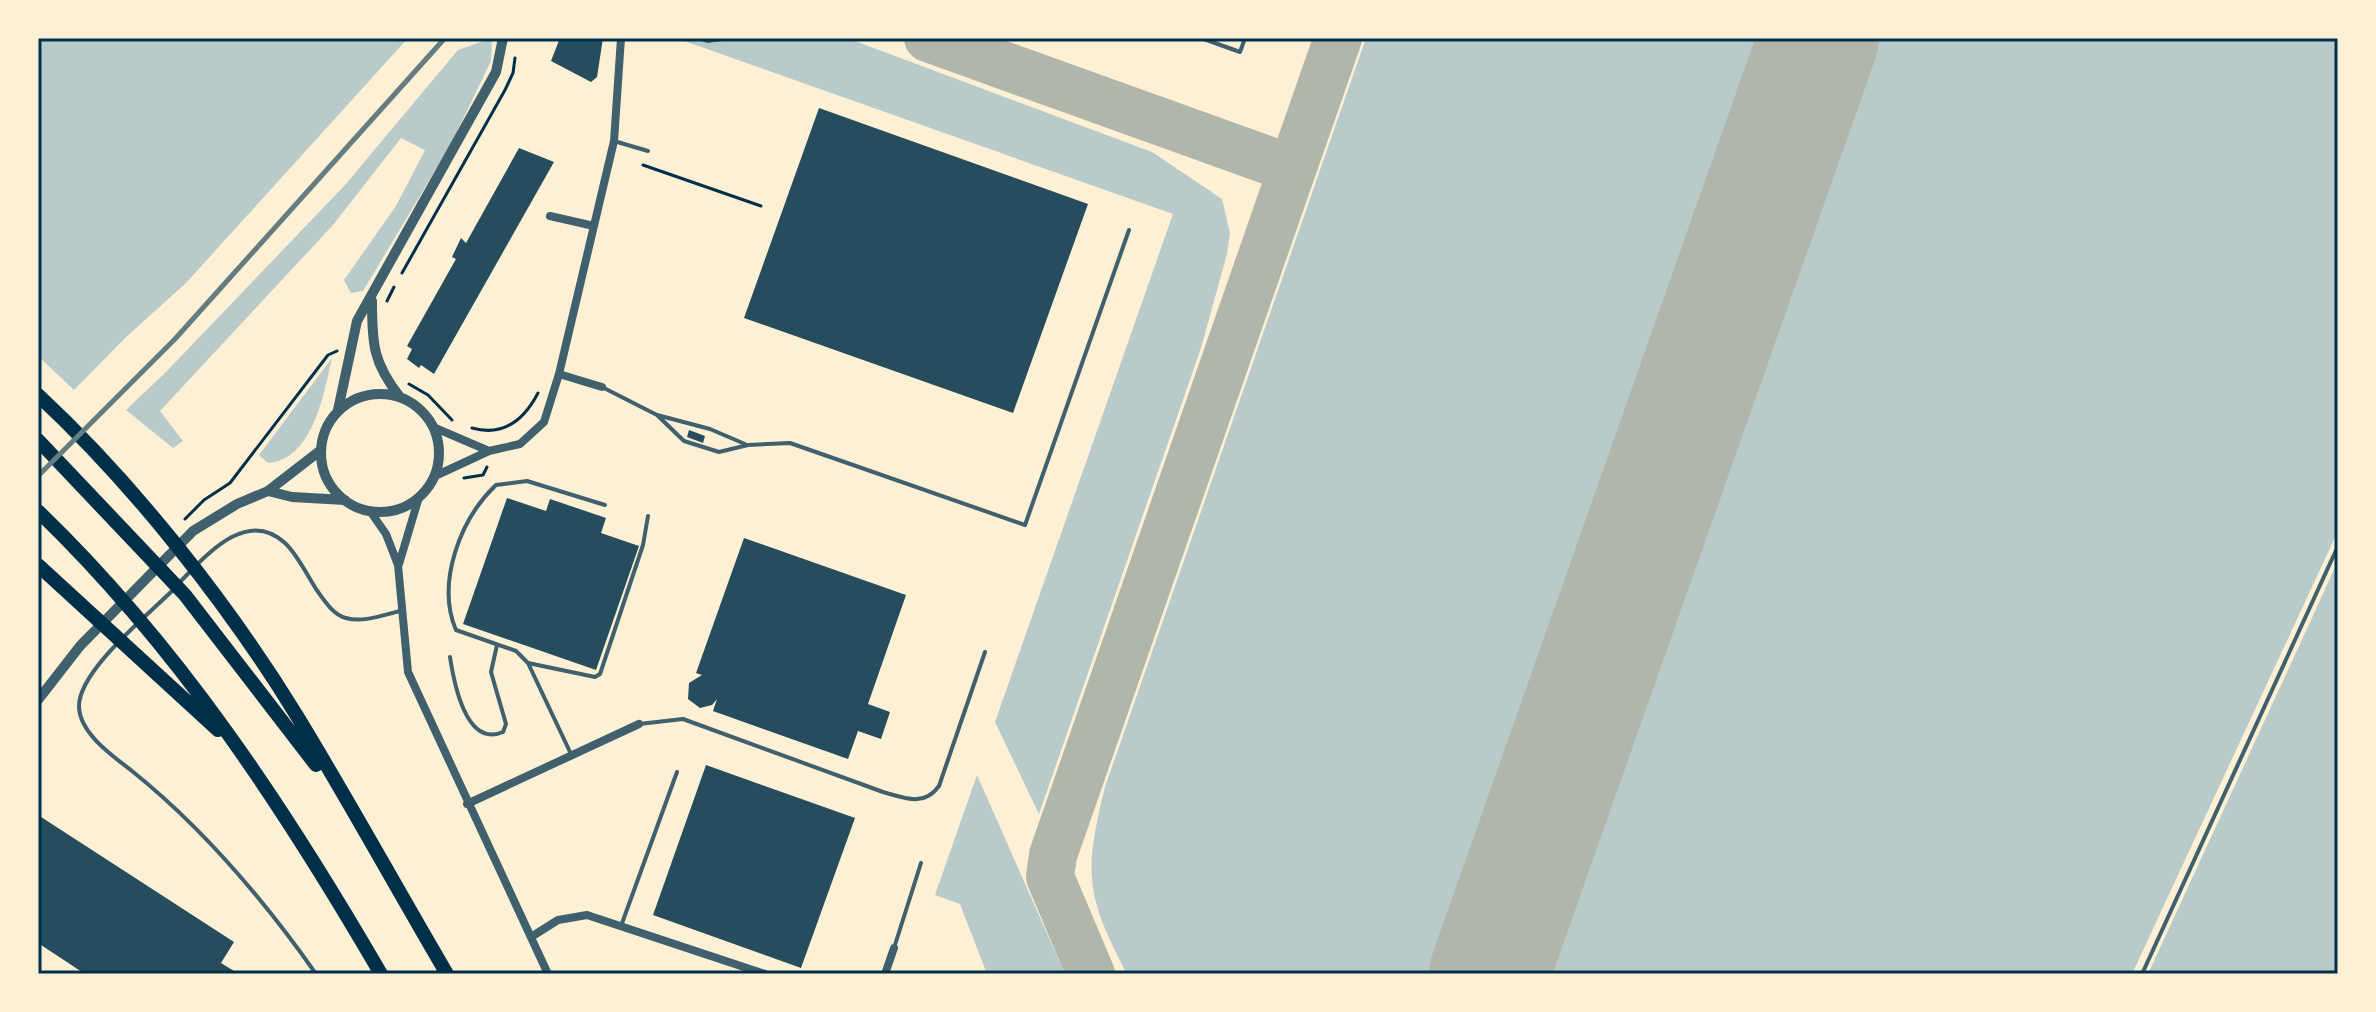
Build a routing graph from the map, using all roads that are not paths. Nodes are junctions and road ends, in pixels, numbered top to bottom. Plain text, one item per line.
1 (503, 38) edge
2 (621, 38) edge
3 (699, 38) edge
4 (727, 38) edge
5 (1201, 38) edge
6 (1245, 38) edge
7 (614, 141) junction
8 (648, 151) dead end
9 (550, 216) dead end
10 (594, 226) junction
11 (1129, 230) dead end
12 (372, 299) junction
13 (559, 374) junction
14 (602, 387) joint
15 (38, 395) edge
16 (400, 397) junction
17 (338, 410) junction
18 (657, 415) junction
19 (433, 427) junction
20 (38, 440) edge
21 (748, 445) junction
22 (321, 450) junction
23 (489, 451) junction
24 (435, 476) junction
25 (268, 491) junction
26 (419, 497) junction
27 (345, 500) junction
28 (605, 505) dead end
29 (38, 511) edge
30 (370, 511) junction
31 (648, 516) dead end
32 (2338, 546) edge
33 (38, 565) edge
34 (398, 565) junction
35 (400, 611) junction
36 (497, 645) junction
37 (985, 652) dead end
38 (450, 657) dead end
39 (528, 663) junction
40 (38, 700) edge
41 (639, 724) joint
42 (571, 754) junction
43 (244, 755) junction
44 (677, 772) dead end
45 (346, 803) junction
46 (467, 804) junction
47 (921, 863) dead end
48 (621, 926) junction
49 (531, 937) junction
50 (894, 948) joint
51 (316, 974) edge
52 (381, 974) edge
53 (447, 974) edge
54 (548, 974) edge
55 (765, 974) edge
56 (885, 974) edge
57 (2142, 974) edge

1 - 12 street
2 - 7 street
3 - 4 lane
5 - 6 lane
7 - 8 lane
7 - 10 street
9 - 10 street
10 - 13 street
11 - 21 lane
12 - 16 street
12 - 17 street
13 - 14 street
13 - 23 street
14 - 18 lane
15 - 45 highway
16 - 17 street
16 - 19 street
17 - 22 street
18 - 21 lane
18 - 21 lane
19 - 23 street
19 - 24 street
20 - 45 highway
22 - 25 street
22 - 27 street
23 - 24 street
24 - 26 street
25 - 27 street
25 - 40 street
26 - 30 street
26 - 34 street
27 - 30 street
28 - 36 lane
29 - 43 highway
30 - 34 street
31 - 39 lane
32 - 57 lane
33 - 43 highway
34 - 35 street
35 - 46 street
35 - 51 lane
36 - 38 lane
36 - 39 lane
37 - 41 lane
39 - 42 lane
41 - 42 street
42 - 46 street
43 - 52 highway
44 - 48 lane
45 - 53 highway
46 - 49 street
47 - 50 lane
48 - 49 street
48 - 55 street
49 - 54 street
50 - 56 street

